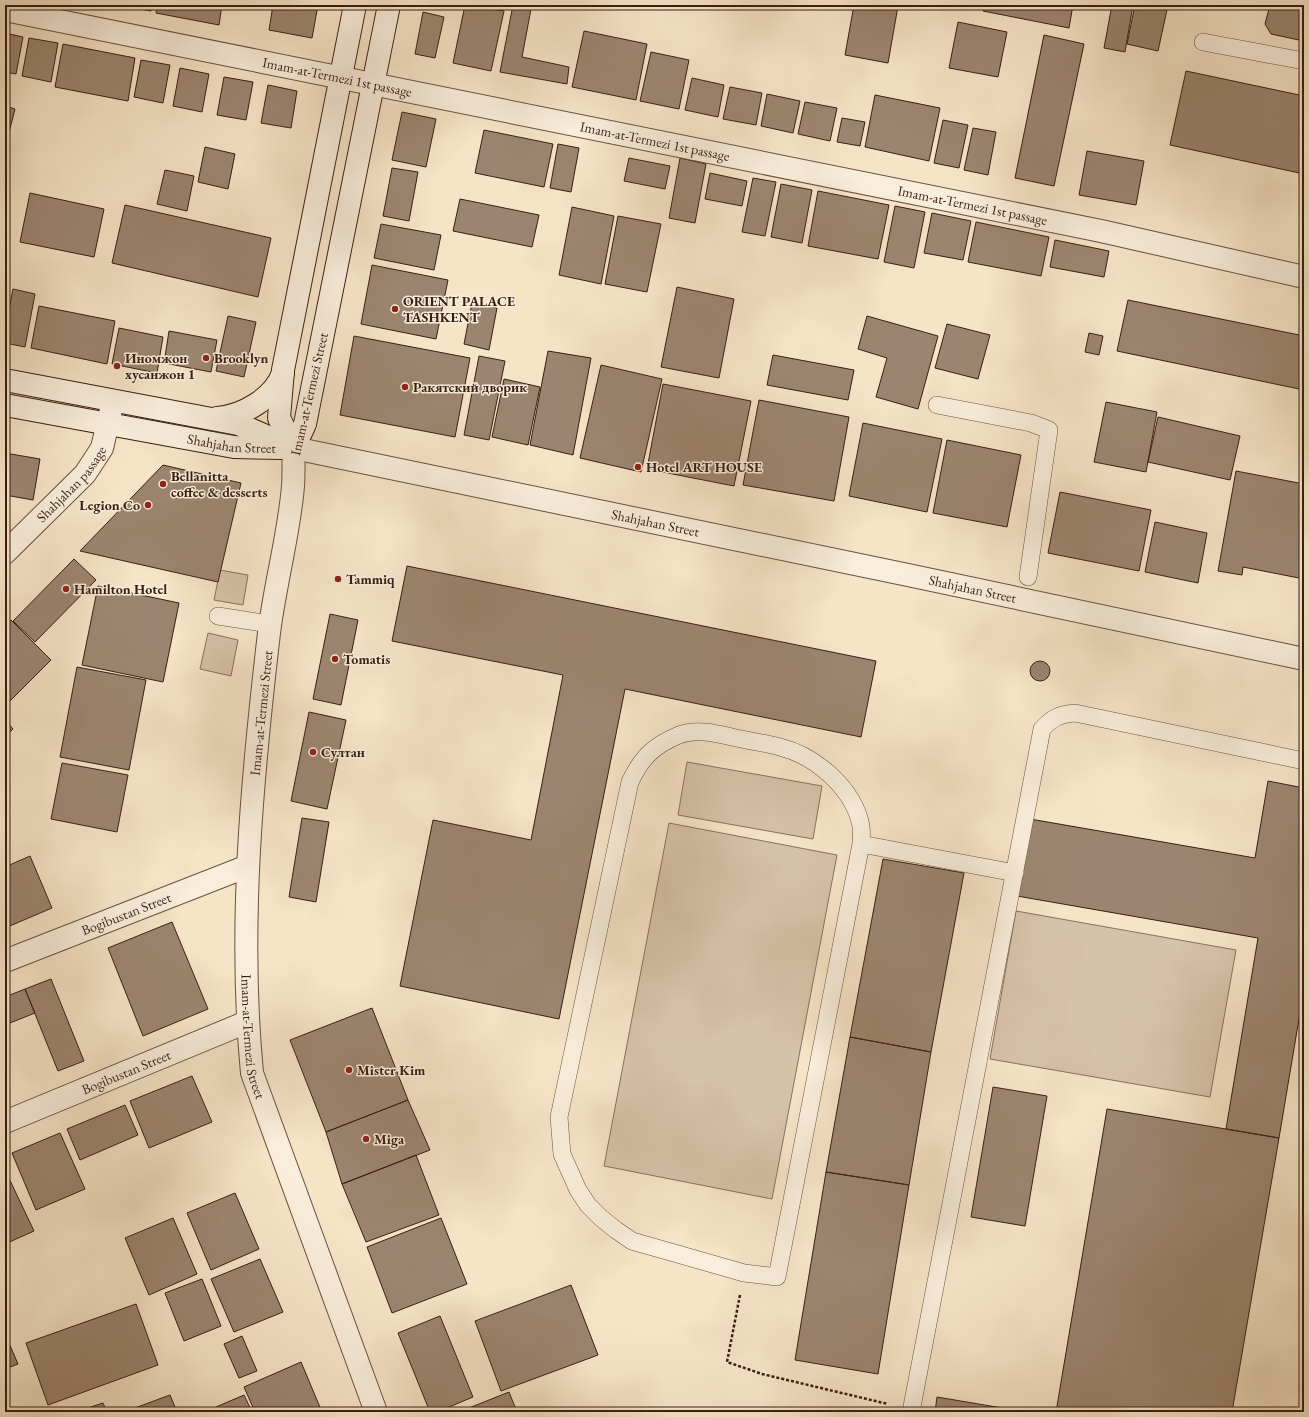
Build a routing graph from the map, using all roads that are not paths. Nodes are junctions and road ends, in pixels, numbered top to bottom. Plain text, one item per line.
1 (355, 5) edge
2 (389, 5) edge
3 (5, 10) edge
4 (1203, 42) dead end
5 (1304, 61) edge
6 (341, 77) junction
7 (374, 83) junction
8 (1304, 277) edge
9 (283, 372) junction
10 (5, 380) edge
11 (112, 400) junction
12 (5, 405) edge
13 (937, 405) dead end
14 (204, 418) junction
15 (108, 424) junction
16 (294, 448) junction
17 (5, 553) edge
18 (1028, 577) dead end
19 (218, 616) dead end
20 (270, 624) junction
21 (1304, 659) edge
22 (1304, 760) edge
23 (861, 844) junction
24 (248, 866) junction
25 (1015, 873) junction
26 (5, 961) edge
27 (247, 1022) junction
28 (5, 1122) edge
29 (912, 1411) edge
30 (376, 1412) edge

1 - 6 street
2 - 7 street, Imam-at-Termezi Street
3 - 6 street, Imam-at-Termezi 1st passage
4 - 5 lane
6 - 7 street, Imam-at-Termezi 1st passage
6 - 9 street
7 - 8 street, Imam-at-Termezi 1st passage
7 - 16 street, Imam-at-Termezi Street
9 - 14 street
9 - 16 street
10 - 11 street, Shahjahan Street
11 - 14 street, Shahjahan Street
11 - 15 street, Shahjahan passage
12 - 15 street, Shahjahan Street
13 - 18 lane
14 - 16 street
15 - 16 street, Shahjahan Street
15 - 17 street, Shahjahan passage
16 - 20 street, Imam-at-Termezi Street
16 - 21 street, Shahjahan Street
19 - 20 lane
20 - 24 street, Imam-at-Termezi Street
22 - 25 lane
23 - 23 lane
23 - 25 lane
24 - 26 street, Bogibustаn Street
24 - 27 street, Imam-at-Termezi Street
25 - 29 lane
27 - 28 street, Bogibustan Street
27 - 30 street, Imam-at-Termezi Street

